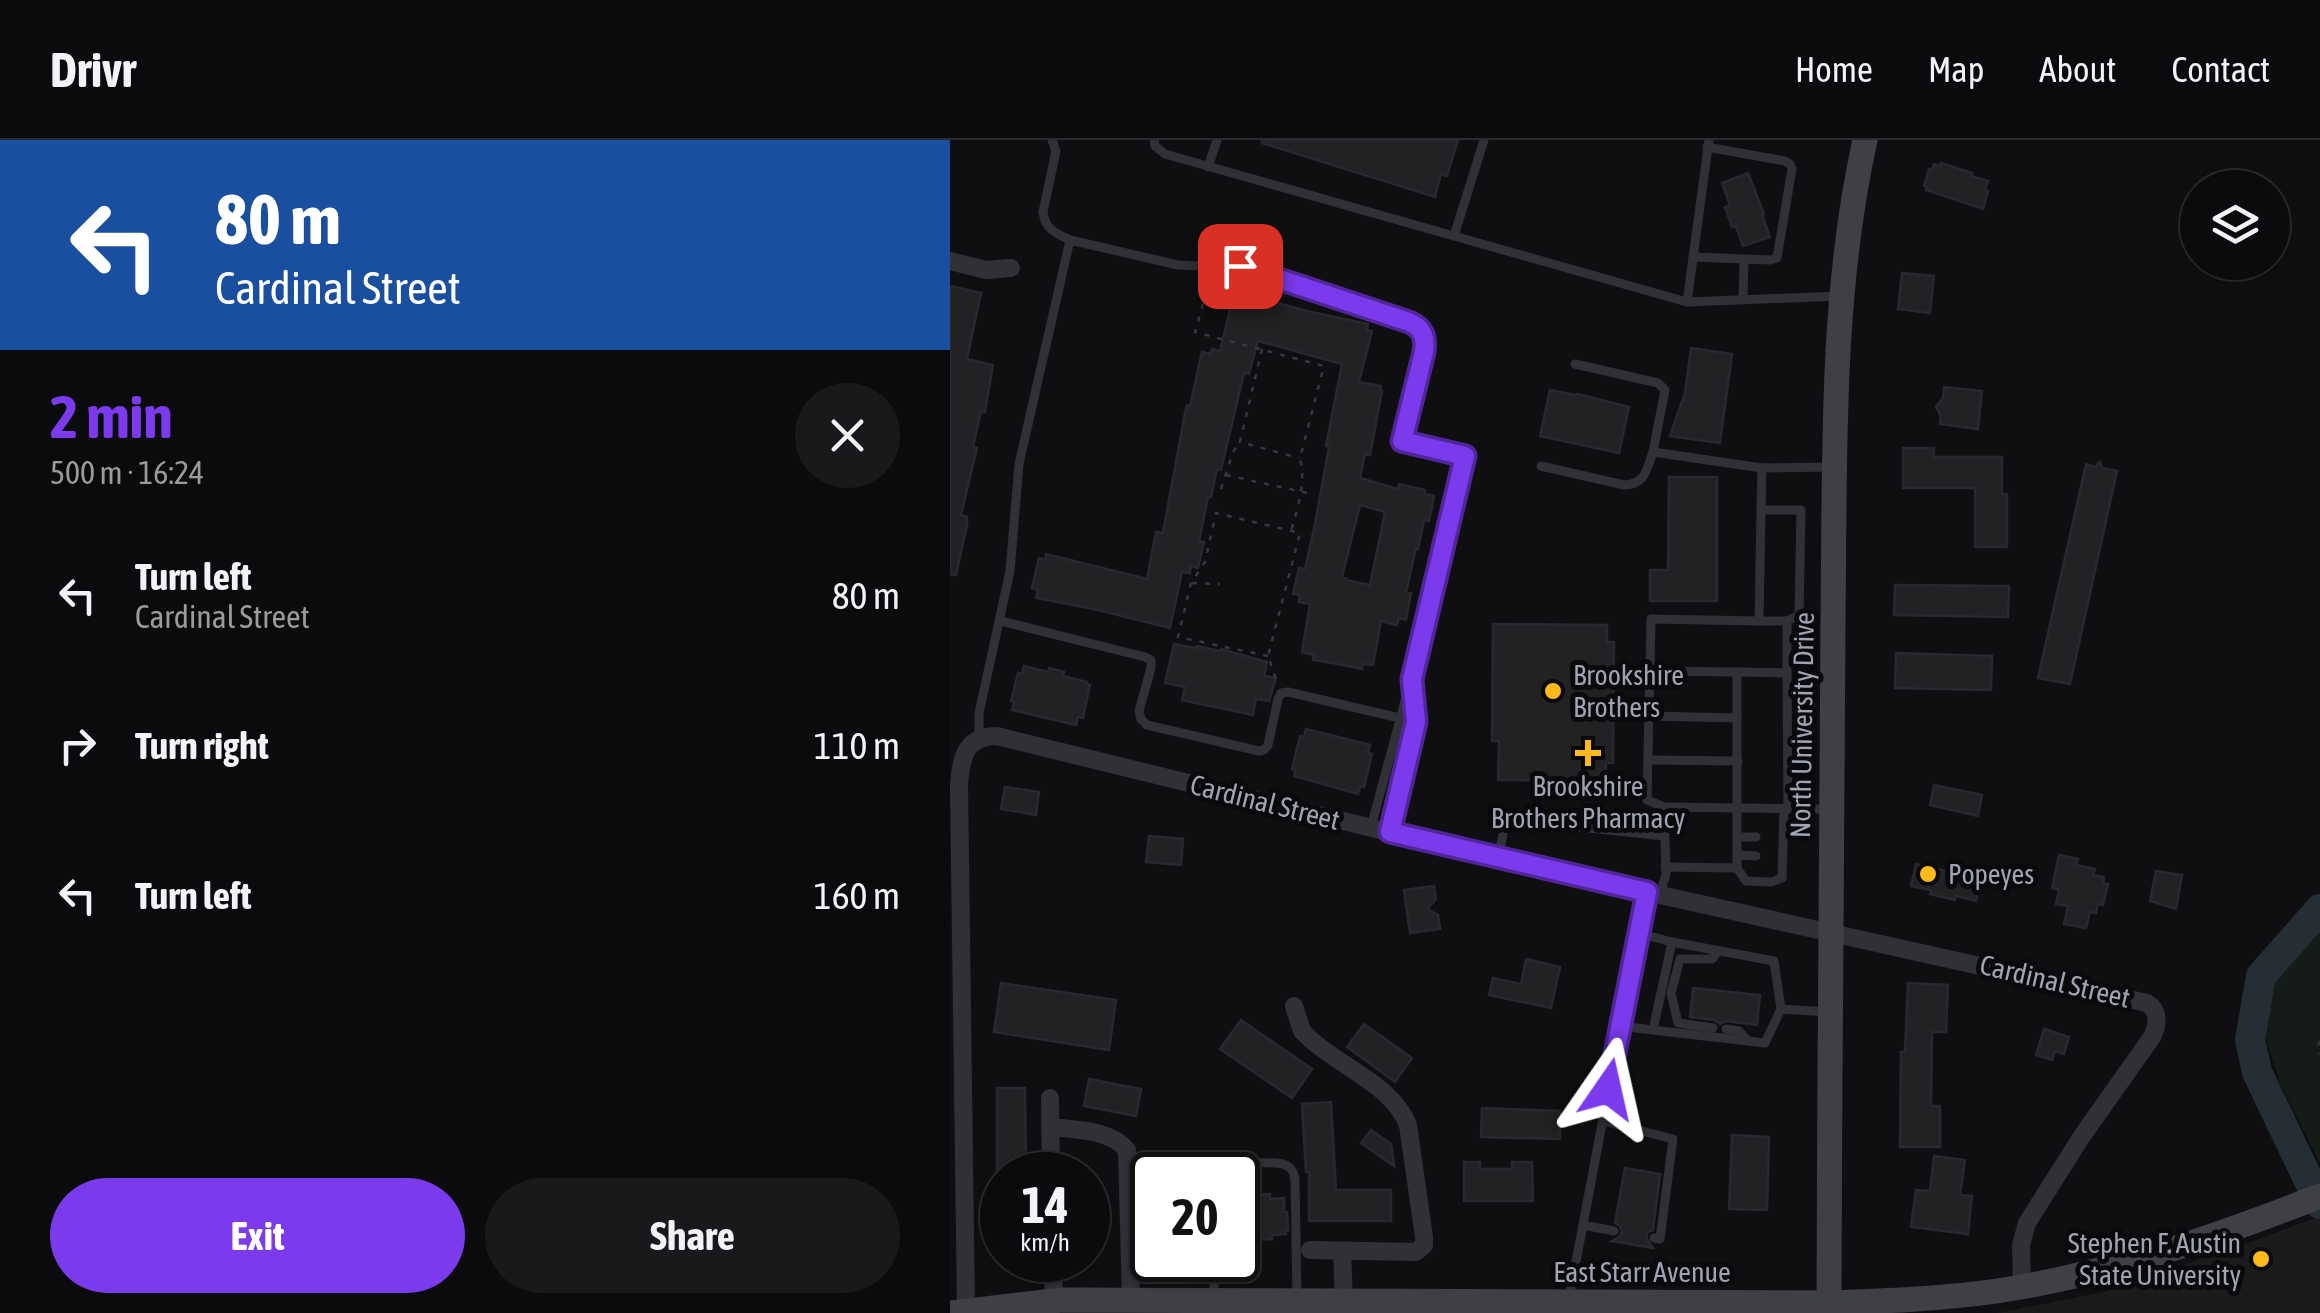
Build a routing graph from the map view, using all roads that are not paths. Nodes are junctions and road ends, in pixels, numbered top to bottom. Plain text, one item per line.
1 (1052, 140) edge
2 (1154, 140) edge
3 (1217, 140) edge
4 (1484, 140) edge
5 (1865, 140) edge
6 (1708, 143) edge
7 (1208, 166) junction
8 (1454, 236) junction
9 (1070, 240) junction
10 (1692, 257) junction
11 (1744, 260) junction
12 (950, 261) edge
13 (1011, 268) dead end
14 (1842, 296) junction
15 (1742, 300) junction
16 (1687, 302) junction
17 (1575, 364) dead end
18 (1653, 452) junction
19 (1541, 466) dead end
20 (1835, 467) junction
21 (1762, 468) junction
22 (1761, 510) junction
23 (1000, 620) junction
24 (1759, 621) junction
25 (1787, 621) junction
26 (1650, 671) junction
27 (1737, 672) junction
28 (1786, 672) junction
29 (1412, 679) junction
30 (1649, 716) junction
31 (1400, 718) junction
32 (1737, 718) junction
33 (1416, 722) junction
34 (980, 738) junction
35 (1648, 760) junction
36 (1738, 761) junction
37 (955, 807) edge
38 (1664, 807) junction
39 (1738, 808) junction
40 (1786, 808) junction
41 (1831, 809) junction
42 (1371, 828) junction
43 (1390, 832) junction
44 (1664, 836) junction
45 (1738, 837) junction
46 (1756, 837) dead end
47 (1737, 856) junction
48 (1756, 856) dead end
49 (1498, 859) junction
50 (1665, 868) junction
51 (1737, 868) junction
52 (1653, 894) junction
53 (956, 927) edge
54 (1829, 931) junction
55 (1638, 933) junction
56 (1672, 942) junction
57 (1718, 951) junction
58 (1294, 1006) dead end
59 (956, 1008) edge
60 (1781, 1009) junction
61 (1829, 1013) junction
62 (1620, 1026) junction
63 (1712, 1028) dead end
64 (1726, 1029) dead end
65 (1652, 1030) junction
66 (1748, 1041) junction
67 (1050, 1098) dead end
68 (1602, 1121) junction
69 (1050, 1127) junction
70 (1051, 1152) edge
71 (1260, 1164) edge
72 (957, 1188) edge
73 (2320, 1196) edge
74 (1582, 1225) junction
75 (1614, 1231) dead end
76 (1654, 1238) dead end
77 (1310, 1250) dead end
78 (1342, 1252) junction
79 (1054, 1282) edge
80 (1214, 1282) edge
81 (2022, 1287) junction
82 (1054, 1300) junction
83 (1131, 1300) junction
84 (1214, 1300) junction
85 (1297, 1301) junction
86 (1344, 1301) junction
87 (1568, 1302) junction
88 (1829, 1308) edge
89 (958, 1312) edge

1 - 9 lane
2 - 7 lane
3 - 7 lane
4 - 8 lane
5 - 14 main road, North University Drive
6 - 10 lane
6 - 11 lane
7 - 8 lane
8 - 16 lane
9 - 23 lane
9 - 29 lane
10 - 11 lane
10 - 16 lane
11 - 15 lane
12 - 13 street
14 - 15 lane
14 - 20 main road, North University Drive
15 - 16 lane
17 - 18 lane
18 - 19 lane
18 - 21 lane
20 - 21 lane
20 - 41 main road, North University Drive
21 - 22 lane
22 - 24 lane
22 - 25 lane
23 - 31 lane
23 - 34 lane
24 - 25 lane
24 - 26 lane
25 - 28 lane
26 - 27 lane
26 - 30 lane
27 - 28 lane
27 - 32 lane
28 - 40 lane
29 - 31 lane
29 - 33 lane
30 - 32 lane
30 - 35 lane
31 - 33 lane
31 - 42 lane
32 - 36 lane
33 - 43 lane
34 - 37 street
34 - 42 street, Cardinal Street
35 - 36 lane
35 - 38 lane
36 - 39 lane
37 - 53 street
38 - 39 lane
38 - 44 lane
39 - 40 lane
39 - 45 lane
40 - 41 lane
40 - 51 lane
41 - 54 main road, North University Drive
42 - 43 street, Cardinal Street
43 - 49 street, Cardinal Street
44 - 49 lane
44 - 50 lane
45 - 46 lane
45 - 47 lane
47 - 48 lane
47 - 51 lane
49 - 52 street, Cardinal Street
50 - 51 lane
50 - 52 lane
52 - 54 street, Cardinal Street
52 - 55 lane
53 - 59 street
54 - 61 main road, North University Drive
54 - 81 street, Cardinal Street
55 - 56 lane
55 - 62 lane
56 - 57 lane
56 - 65 lane
57 - 60 lane
57 - 63 lane
58 - 78 street
59 - 72 street
60 - 61 lane
60 - 66 lane
61 - 88 main road, North University Drive
62 - 65 lane
62 - 68 lane
64 - 66 lane
65 - 66 lane
67 - 69 street
68 - 74 lane
68 - 76 lane
69 - 70 street
69 - 83 street
71 - 85 lane
72 - 89 street
73 - 81 main road, East Starr Avenue
74 - 75 lane
74 - 87 lane
77 - 78 street
78 - 86 street
79 - 82 street
80 - 84 lane
81 - 88 main road, East Starr Avenue
82 - 83 main road, East Starr Avenue
82 - 89 main road, East Starr Avenue
83 - 84 main road, East Starr Avenue
84 - 85 main road, East Starr Avenue
85 - 86 main road, East Starr Avenue
86 - 87 main road, East Starr Avenue
87 - 88 main road, East Starr Avenue

